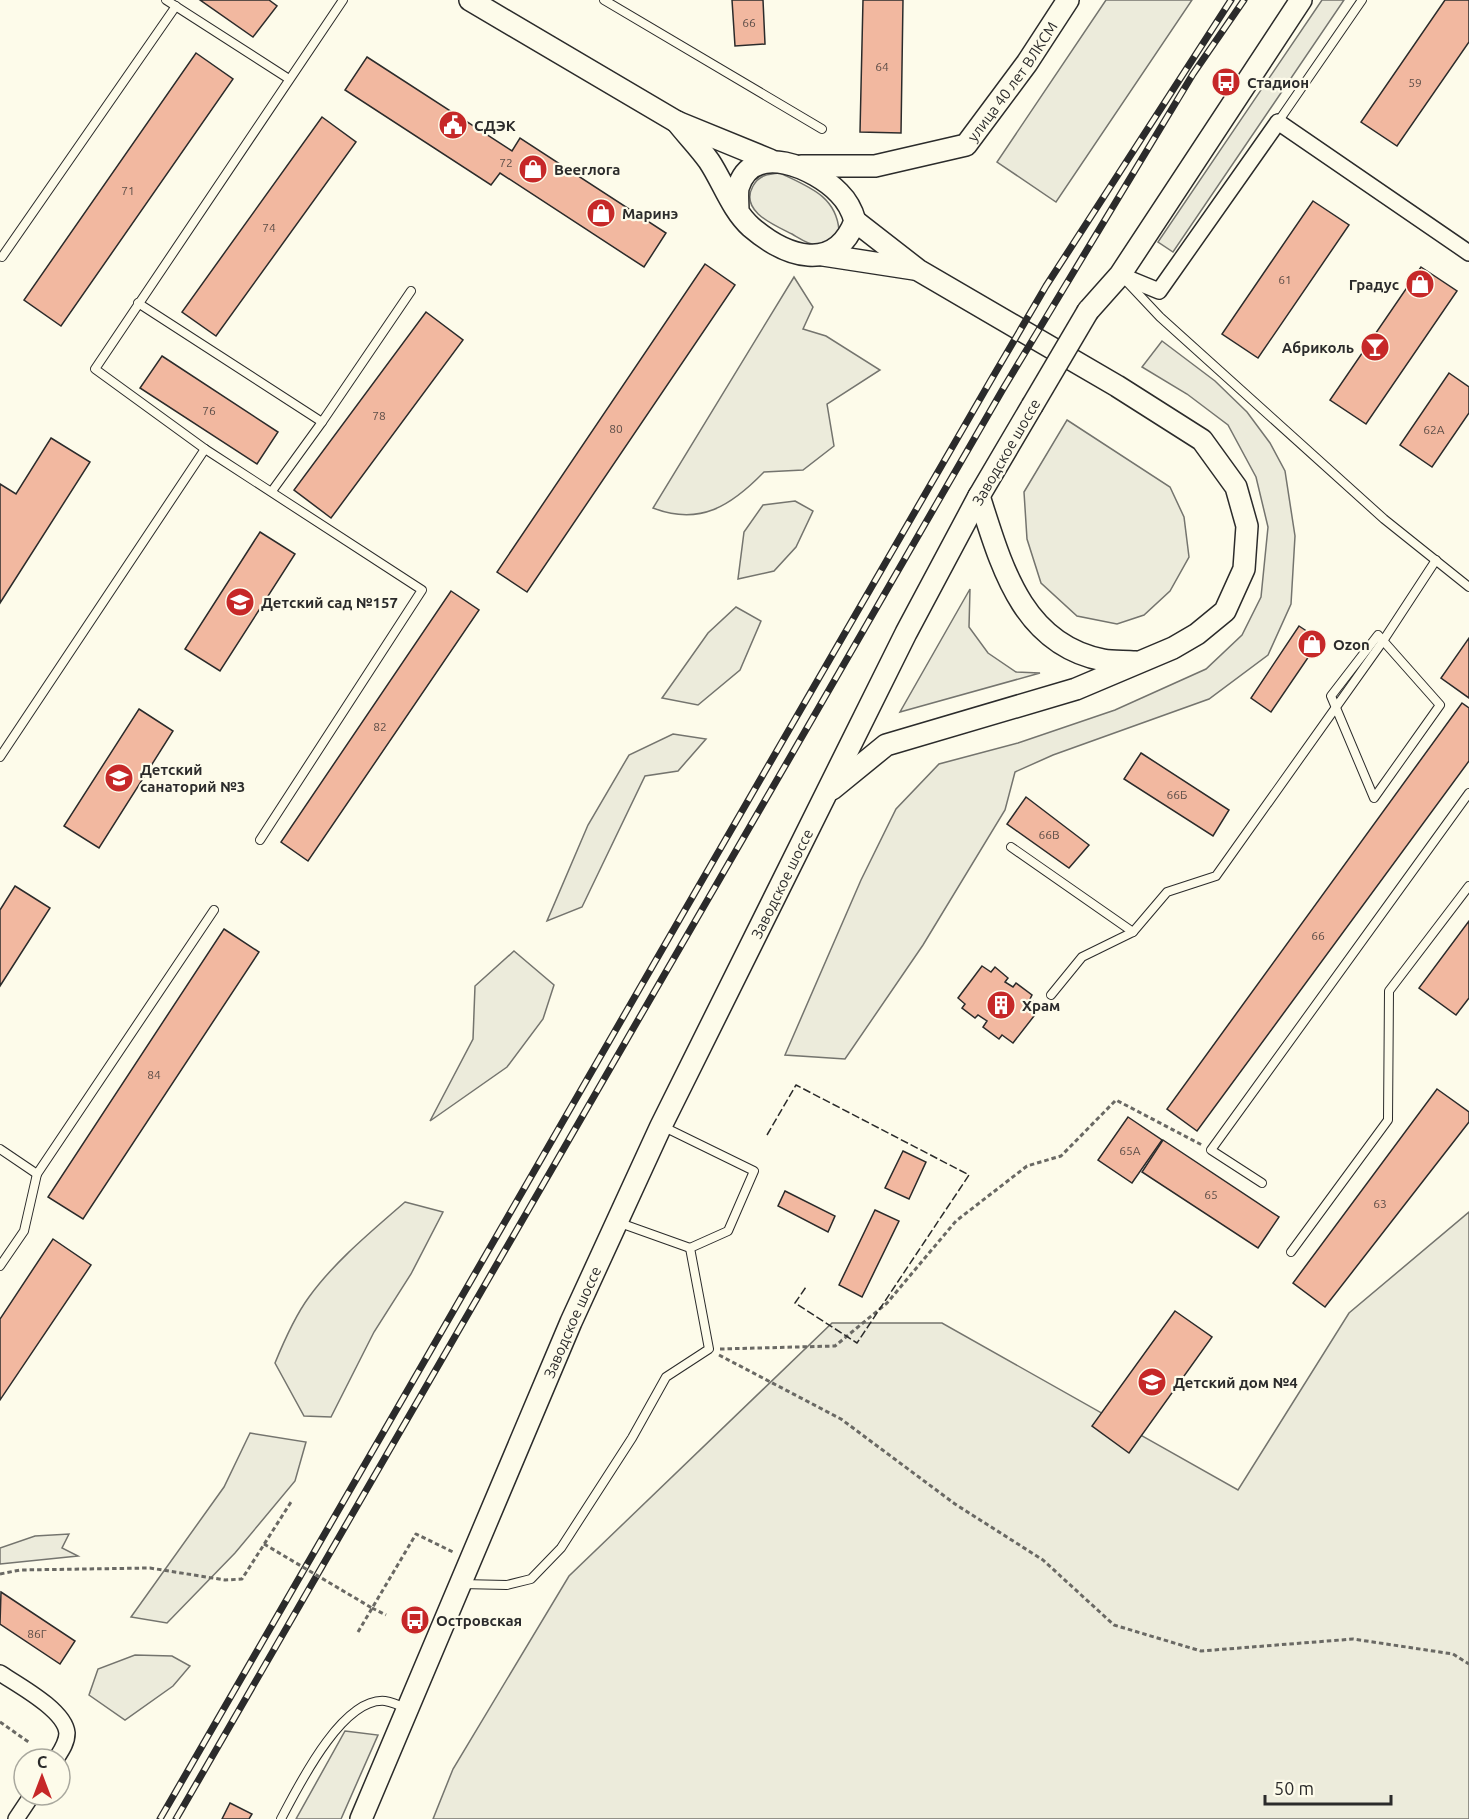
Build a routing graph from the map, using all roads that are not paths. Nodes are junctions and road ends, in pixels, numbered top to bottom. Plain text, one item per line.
1 (166, 0) edge
2 (343, 0) edge
3 (470, 0) edge
4 (604, 0) edge
5 (1068, 0) edge
6 (1301, 0) edge
7 (1362, 0) edge
8 (176, 6) junction
9 (289, 79) junction
10 (677, 122) junction
11 (1278, 122) junction
12 (822, 129) dead end
13 (770, 160) junction
14 (795, 165) junction
15 (875, 166) junction
16 (834, 188) junction
17 (738, 211) junction
18 (855, 221) junction
19 (1469, 253) edge
20 (824, 255) junction
21 (2, 257) dead end
22 (918, 270) junction
23 (1120, 275) junction
24 (411, 291) dead end
25 (138, 303) junction
26 (322, 422) junction
27 (205, 448) junction
28 (272, 491) junction
29 (979, 496) junction
30 (1436, 560) junction
31 (1469, 587) edge
32 (1383, 641) junction
33 (1142, 662) junction
34 (0, 757) edge
35 (1469, 794) edge
36 (824, 795) junction
37 (260, 840) dead end
38 (1011, 847) dead end
39 (1469, 886) edge
40 (214, 910) dead end
41 (1132, 932) junction
42 (1051, 995) dead end
43 (661, 1126) junction
44 (0, 1149) edge
45 (37, 1174) junction
46 (1262, 1183) dead end
47 (618, 1222) junction
48 (690, 1248) junction
49 (1291, 1252) dead end
50 (0, 1266) edge
51 (460, 1584) junction
52 (0, 1673) edge
53 (410, 1710) junction
54 (64, 1747) edge
55 (280, 1819) edge
56 (361, 1819) edge

1 - 8 lane
2 - 9 lane
3 - 10 street
4 - 12 lane
5 - 15 street, улица 40 лет ВЛКСМ
6 - 23 street, Заводское шоссе
7 - 11 lane
8 - 9 lane
8 - 21 lane
9 - 25 lane
10 - 13 street
10 - 17 street
11 - 19 street
11 - 23 street
13 - 14 street
13 - 17 street
14 - 15 street
14 - 16 street
15 - 16 street
16 - 18 street
17 - 20 street
18 - 20 street
18 - 22 street
20 - 22 street
22 - 33 street
23 - 29 street, Заводское шоссе, bridge
23 - 30 lane
24 - 26 lane
25 - 26 lane
25 - 27 lane
26 - 28 lane
27 - 28 lane
27 - 34 lane
28 - 37 lane
29 - 33 street
29 - 36 street, Заводское шоссе
30 - 31 lane
30 - 32 lane
32 - 32 lane
32 - 41 lane
33 - 36 street
35 - 46 lane
36 - 43 street, Заводское шоссе
38 - 41 lane
39 - 49 lane
40 - 45 lane
41 - 42 lane
43 - 47 street, Заводское шоссе
43 - 48 lane
44 - 45 lane
45 - 50 lane
47 - 48 lane
47 - 51 street, Заводское шоссе
48 - 51 lane
51 - 53 street, Заводское шоссе
52 - 54 street
53 - 55 lane
53 - 56 street, Заводское шоссе

